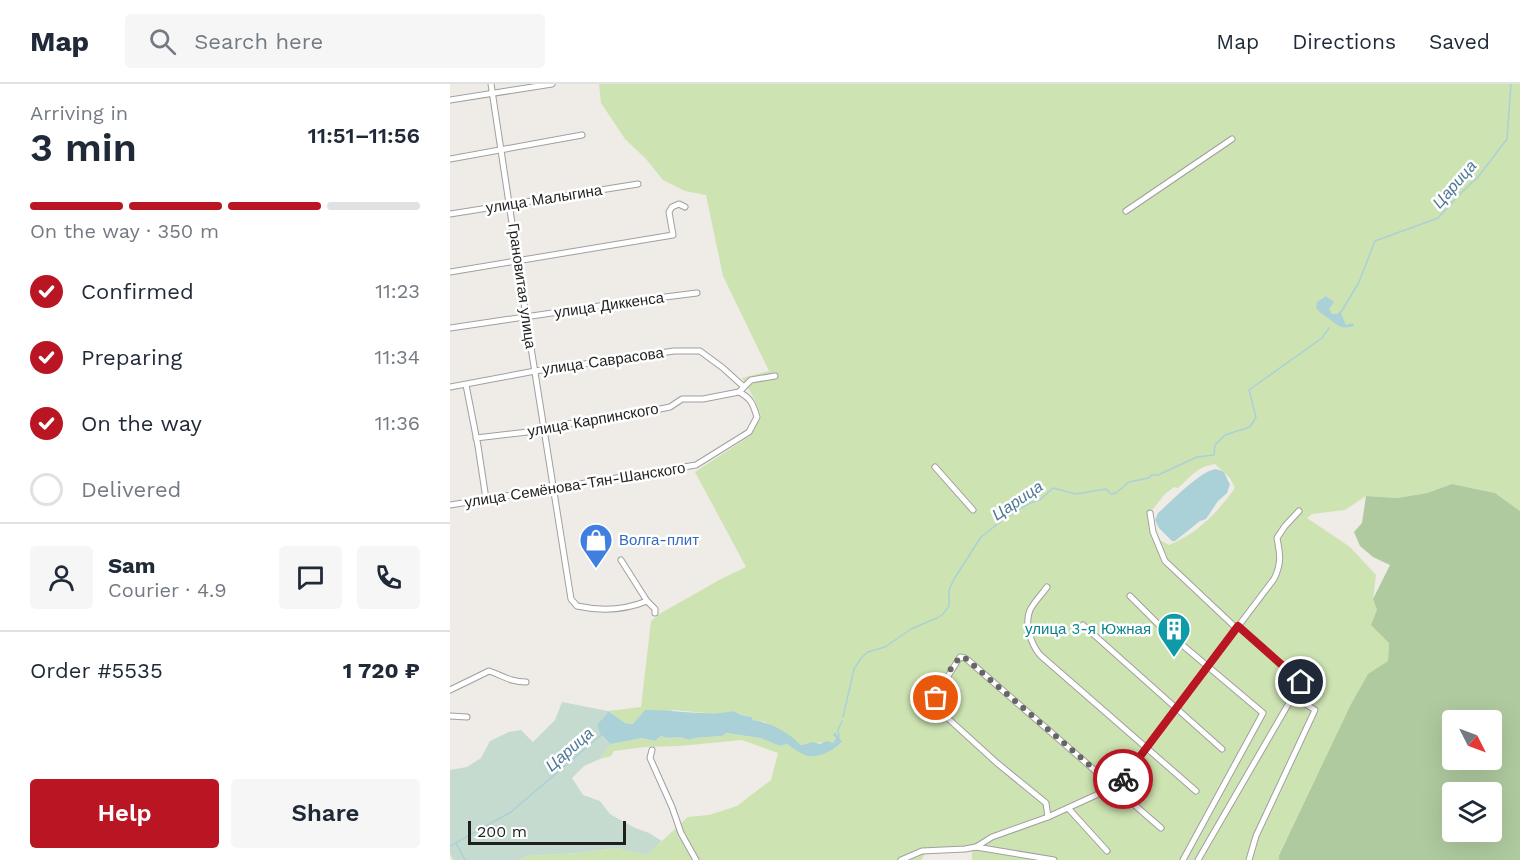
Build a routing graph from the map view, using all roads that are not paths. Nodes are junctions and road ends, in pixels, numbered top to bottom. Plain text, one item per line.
1 (491, 84) edge
2 (552, 84) edge
3 (493, 93) junction
4 (450, 100) edge
5 (582, 135) dead end
6 (1233, 139) dead end
7 (501, 151) junction
8 (450, 159) edge
9 (638, 184) dead end
10 (510, 204) junction
11 (686, 207) dead end
12 (1126, 211) dead end
13 (450, 214) edge
14 (519, 260) junction
15 (450, 272) edge
16 (697, 293) dead end
17 (526, 316) junction
18 (450, 328) edge
19 (535, 371) junction
20 (775, 376) dead end
21 (466, 385) junction
22 (450, 387) edge
23 (741, 389) junction
24 (544, 427) junction
25 (476, 438) junction
26 (935, 468) dead end
27 (554, 488) junction
28 (486, 499) junction
29 (450, 505) edge
30 (973, 510) dead end
31 (1299, 511) dead end
32 (1150, 513) dead end
33 (621, 560) dead end
34 (1047, 587) dead end
35 (1130, 596) dead end
36 (647, 602) junction
37 (655, 614) dead end
38 (1083, 625) dead end
39 (1238, 626) junction
40 (1208, 667) junction
41 (526, 682) dead end
42 (1301, 682) dead end
43 (450, 690) edge
44 (1176, 708) junction
45 (450, 716) edge
46 (467, 717) dead end
47 (1147, 747) junction
48 (1222, 749) dead end
49 (652, 750) dead end
50 (1115, 787) junction
51 (1196, 791) dead end
52 (1068, 808) junction
53 (1048, 817) junction
54 (1161, 828) dead end
55 (976, 847) junction
56 (922, 851) junction
57 (1107, 852) dead end
58 (696, 860) edge
59 (901, 860) edge
60 (923, 860) edge
61 (1054, 860) edge
62 (1183, 860) edge
63 (1198, 860) edge
64 (1249, 860) edge

1 - 3 street, Грановитая улица
2 - 3 street
3 - 4 street
3 - 7 street, Грановитая улица
5 - 7 street
6 - 12 street
7 - 8 street
7 - 10 street, Грановитая улица
9 - 10 street, улица Малыгина
10 - 13 street, улица Малыгина
10 - 14 street, Грановитая улица
11 - 14 street
14 - 15 street
14 - 17 street, Грановитая улица
16 - 17 street, улица Диккенса
17 - 18 street, улица Диккенса
17 - 19 street, Грановитая улица
19 - 21 street, улица Саврасова
19 - 23 street, улица Саврасова
19 - 24 street, Грановитая улица
20 - 23 street, улица Карпинского
21 - 22 street, улица Саврасова
21 - 25 street
23 - 24 street, улица Карпинского
23 - 27 street, улица Семёнова-Тян-Шанского
24 - 25 street, улица Карпинского
24 - 27 street, Грановитая улица
25 - 28 street
26 - 30 street
27 - 28 street, улица Семёнова-Тян-Шанского
27 - 36 street, Грановитая улица
28 - 29 street, улица Семёнова-Тян-Шанского
31 - 39 street
32 - 39 street
33 - 36 street
34 - 47 street
35 - 40 street
36 - 37 street
38 - 44 street
39 - 40 street
39 - 42 street
40 - 44 street
40 - 62 street
41 - 43 street
44 - 47 street
44 - 48 street
45 - 46 street
47 - 50 street
47 - 51 street
49 - 58 street
50 - 52 street
50 - 53 street
50 - 54 street
52 - 53 street
52 - 57 street
53 - 55 street
55 - 56 street
55 - 61 street
56 - 59 street
56 - 60 street
63 - 64 street

